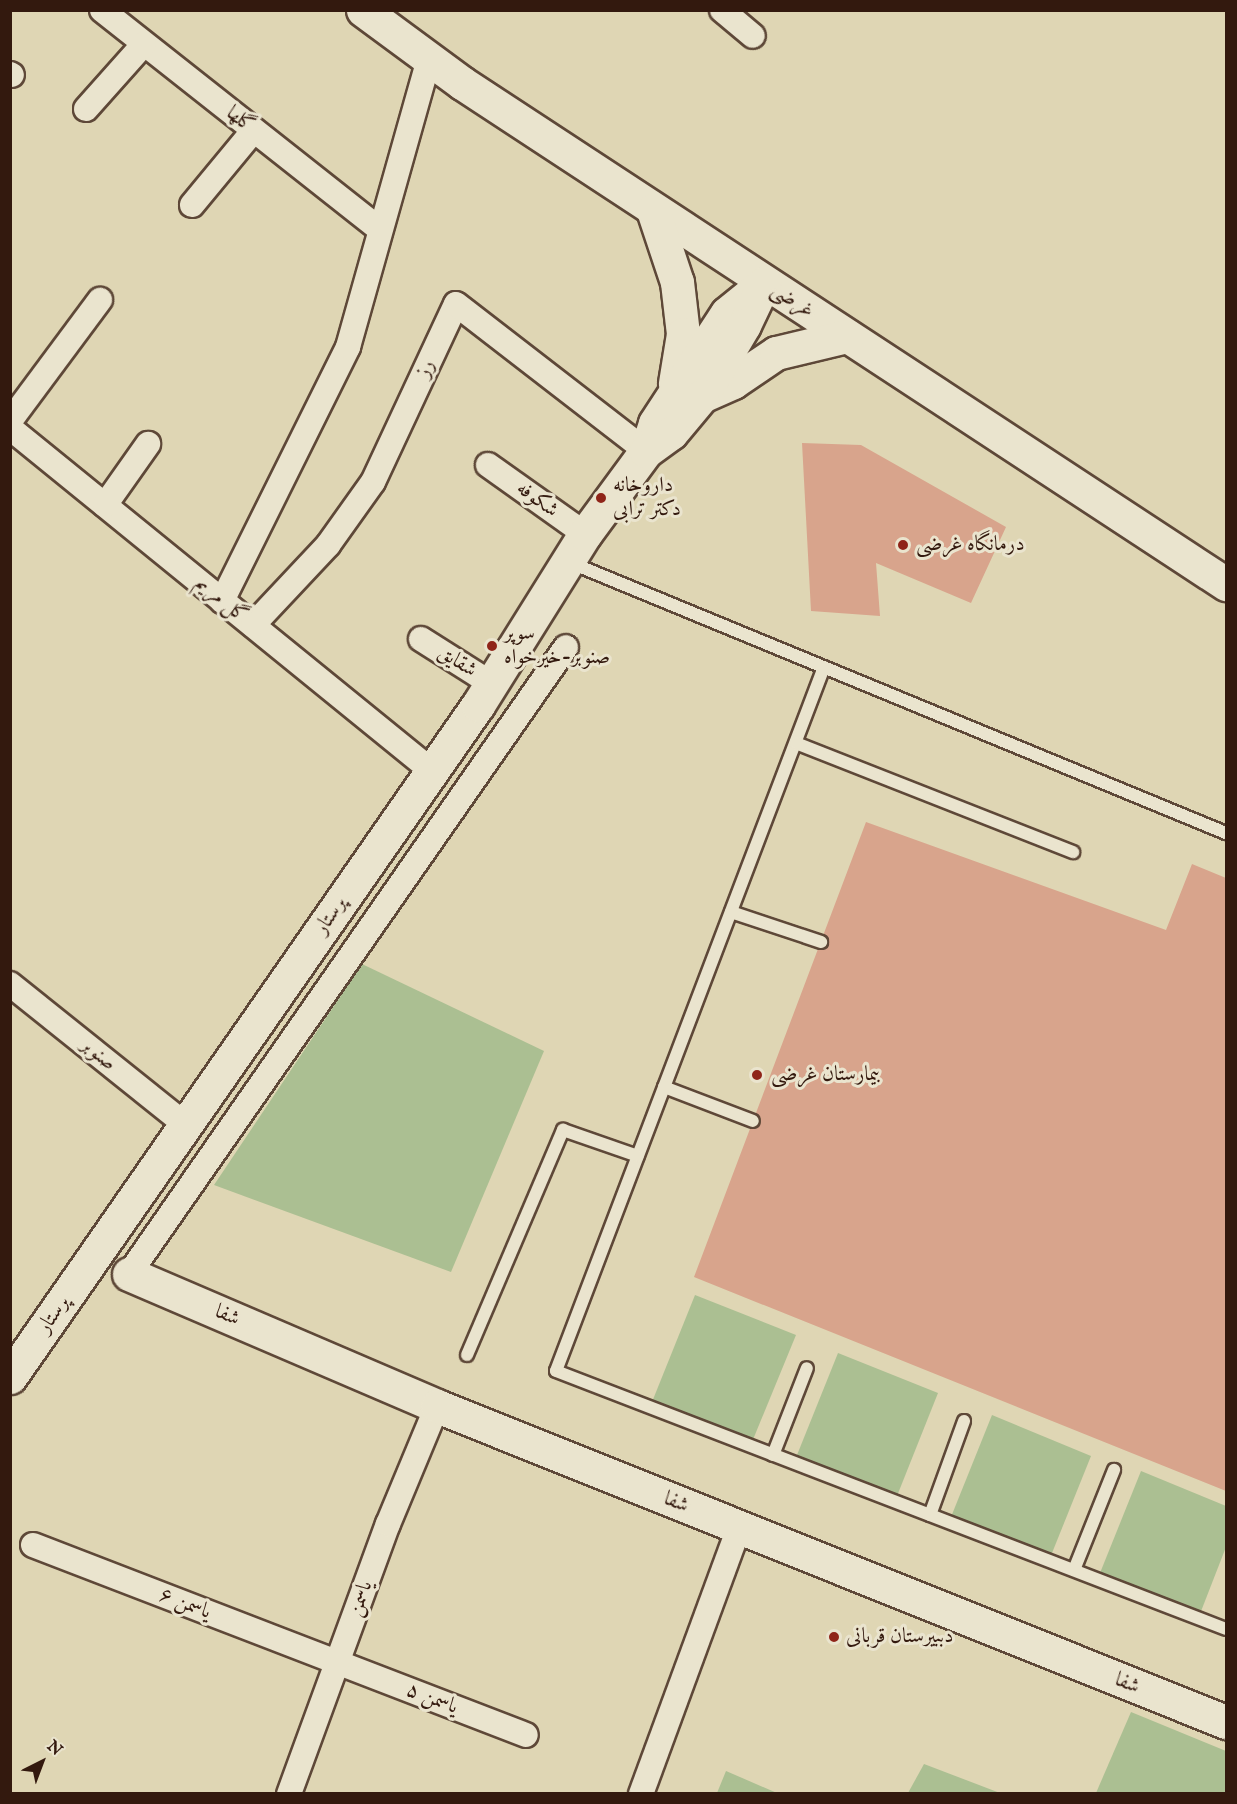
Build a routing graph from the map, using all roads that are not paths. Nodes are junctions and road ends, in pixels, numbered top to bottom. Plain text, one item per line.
1 (102, 10) edge
2 (363, 10) edge
3 (722, 10) edge
4 (753, 36) dead end
5 (144, 44) junction
6 (429, 59) junction
7 (86, 110) dead end
8 (254, 130) junction
9 (192, 205) dead end
10 (653, 210) junction
11 (379, 230) junction
12 (764, 282) junction
13 (100, 300) dead end
14 (847, 336) junction
15 (688, 395) junction
16 (10, 421) edge
17 (10, 428) edge
18 (148, 444) dead end
19 (646, 451) junction
20 (489, 465) dead end
21 (105, 505) junction
22 (585, 534) junction
23 (568, 561) junction
24 (1227, 584) edge
25 (222, 601) junction
26 (253, 625) junction
27 (421, 639) dead end
28 (566, 647) dead end
29 (824, 667) junction
30 (492, 684) junction
31 (796, 743) junction
32 (432, 771) junction
33 (1227, 833) edge
34 (1073, 852) dead end
35 (731, 912) junction
36 (820, 942) dead end
37 (10, 984) edge
38 (664, 1087) junction
39 (753, 1121) dead end
40 (186, 1125) junction
41 (638, 1156) junction
42 (129, 1274) joint
43 (467, 1355) dead end
44 (807, 1368) dead end
45 (10, 1377) edge
46 (437, 1406) junction
47 (964, 1420) dead end
48 (773, 1455) junction
49 (1114, 1470) dead end
50 (930, 1515) junction
51 (739, 1528) junction
52 (33, 1545) dead end
53 (1074, 1570) junction
54 (1226, 1626) edge
55 (338, 1662) junction
56 (1227, 1722) edge
57 (526, 1735) dead end
58 (289, 1794) edge
59 (641, 1794) edge

1 - 5 street, گلها
2 - 6 main road, غرضی
3 - 4 street
5 - 7 street
5 - 8 street, گلها
6 - 10 main road, غرضی
6 - 11 street
8 - 9 street
8 - 11 street, گلها
10 - 12 main road, غرضی
10 - 15 main road
11 - 25 street
12 - 14 main road, غرضی
12 - 15 main road, پرستار
13 - 16 street
14 - 15 main road
14 - 24 main road, غرضی
15 - 19 main road, پرستار
17 - 21 street, گل مریم
18 - 21 street
19 - 22 main road, پرستار
19 - 26 street, رز
20 - 22 street, شکوفه
21 - 25 street, گل مریم
22 - 23 main road, پرستار
23 - 29 lane
23 - 30 main road, پرستار
25 - 26 street, گل مریم
26 - 32 street, گل مریم
27 - 30 street, شقایق
28 - 42 street
29 - 31 lane
29 - 33 lane
30 - 32 main road, پرستار
31 - 34 lane
31 - 35 lane
32 - 40 main road, پرستار
35 - 36 lane
35 - 38 lane
37 - 40 street, صنوبر
38 - 39 lane
38 - 41 lane
40 - 45 main road, پرستار
41 - 43 lane
41 - 48 lane
42 - 46 main road, شفا
44 - 48 lane
46 - 51 main road, شفا
46 - 55 street, یاسمن
47 - 50 lane
48 - 50 lane
49 - 53 lane
50 - 53 lane
51 - 56 main road, شفا
51 - 59 street
52 - 55 street, یاسمن ۶
53 - 54 lane
55 - 57 street, یاسمن ۵
55 - 58 street, یاسمن

